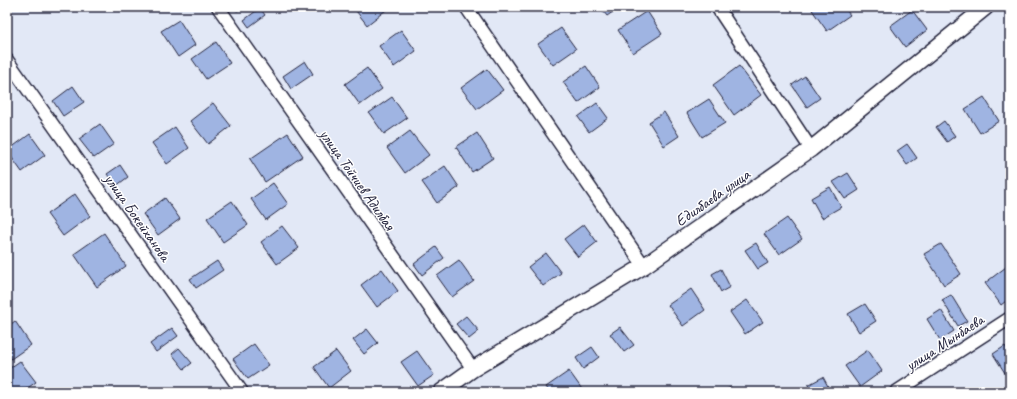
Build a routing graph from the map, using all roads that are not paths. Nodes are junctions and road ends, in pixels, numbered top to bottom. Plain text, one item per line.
1 (218, 7) edge
2 (466, 7) edge
3 (717, 7) edge
4 (983, 8) edge
5 (7, 60) edge
6 (811, 149) junction
7 (644, 266) junction
8 (1010, 318) edge
9 (473, 369) junction
10 (242, 392) edge
11 (441, 392) edge
12 (896, 392) edge

1 - 9 street, улица Тойчиев Адилбая
2 - 7 street
3 - 6 street
4 - 6 street, Едилбаева улица
5 - 10 street, улица Бокейханова
6 - 7 street, Едилбаева улица
7 - 9 street, Едилбаева улица
8 - 12 street, улица Мынбаева
9 - 11 street, Едилбаева улица

